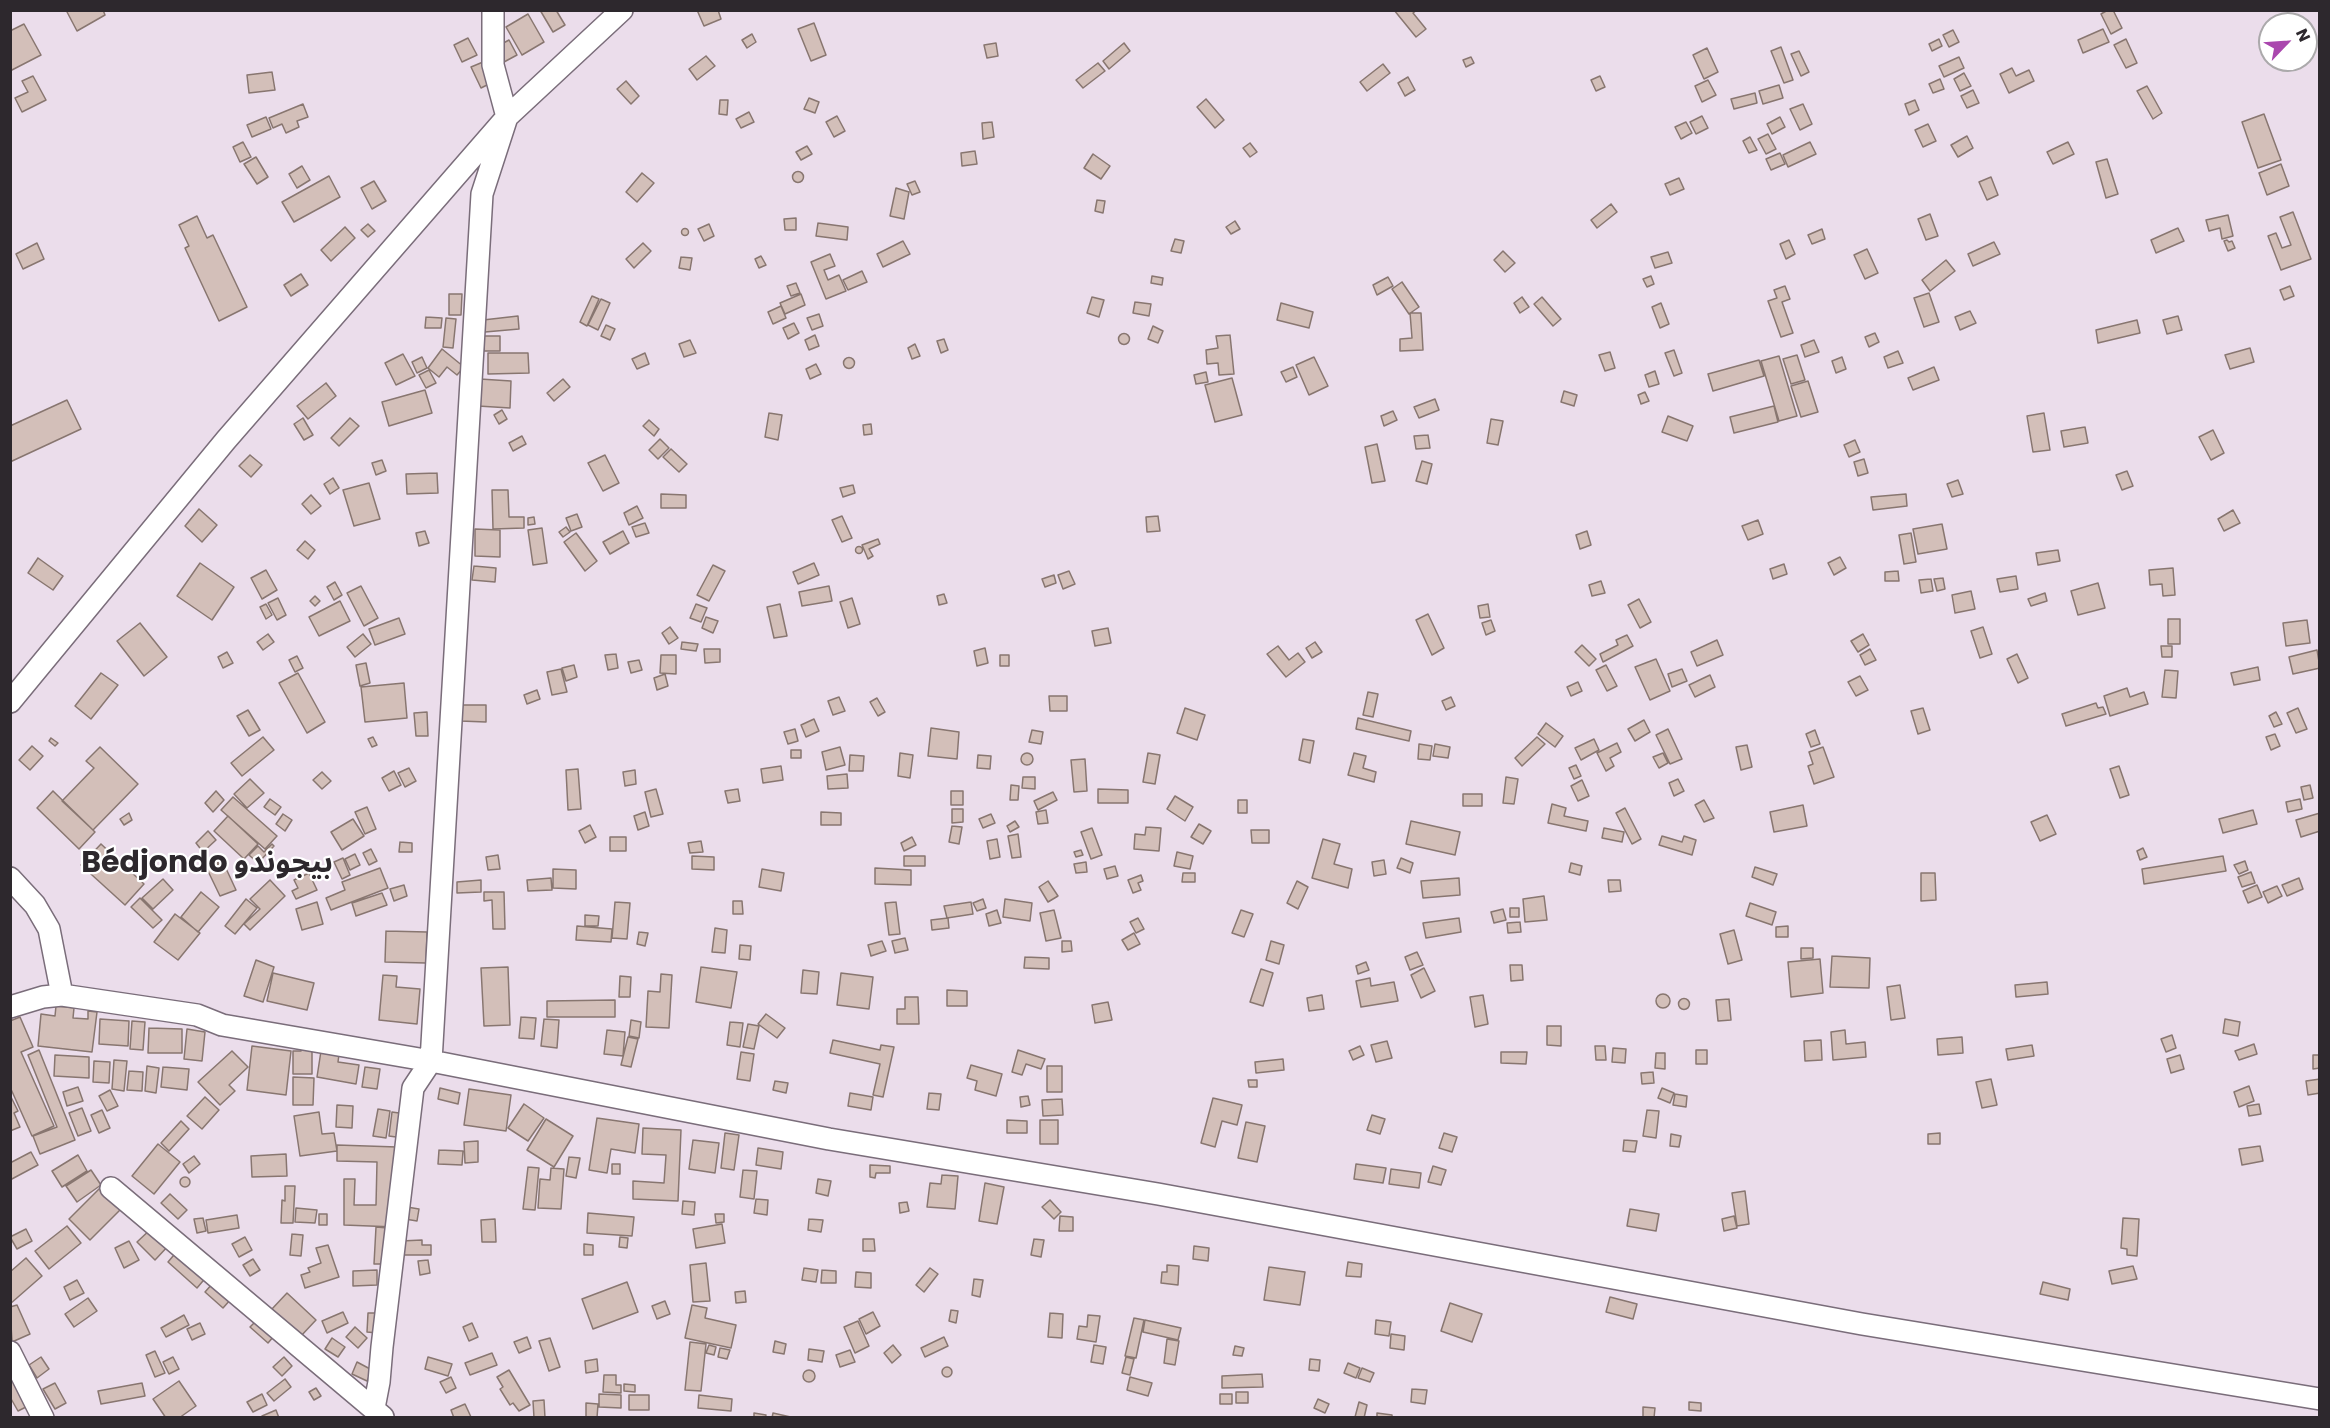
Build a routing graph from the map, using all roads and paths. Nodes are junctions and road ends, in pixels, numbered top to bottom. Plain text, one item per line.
1 (493, 10) edge
2 (621, 10) edge
3 (507, 117) junction
4 (10, 702) edge
5 (10, 878) edge
6 (62, 995) junction
7 (10, 1007) edge
8 (431, 1061) junction
9 (111, 1188) dead end
10 (10, 1352) edge
11 (2319, 1399) edge
12 (380, 1415) edge
13 (43, 1418) edge

1 - 3 street
2 - 3 street
3 - 4 street
3 - 8 street
5 - 6 street
6 - 7 street
6 - 8 street
8 - 11 street
8 - 12 street
9 - 12 street
10 - 13 street

